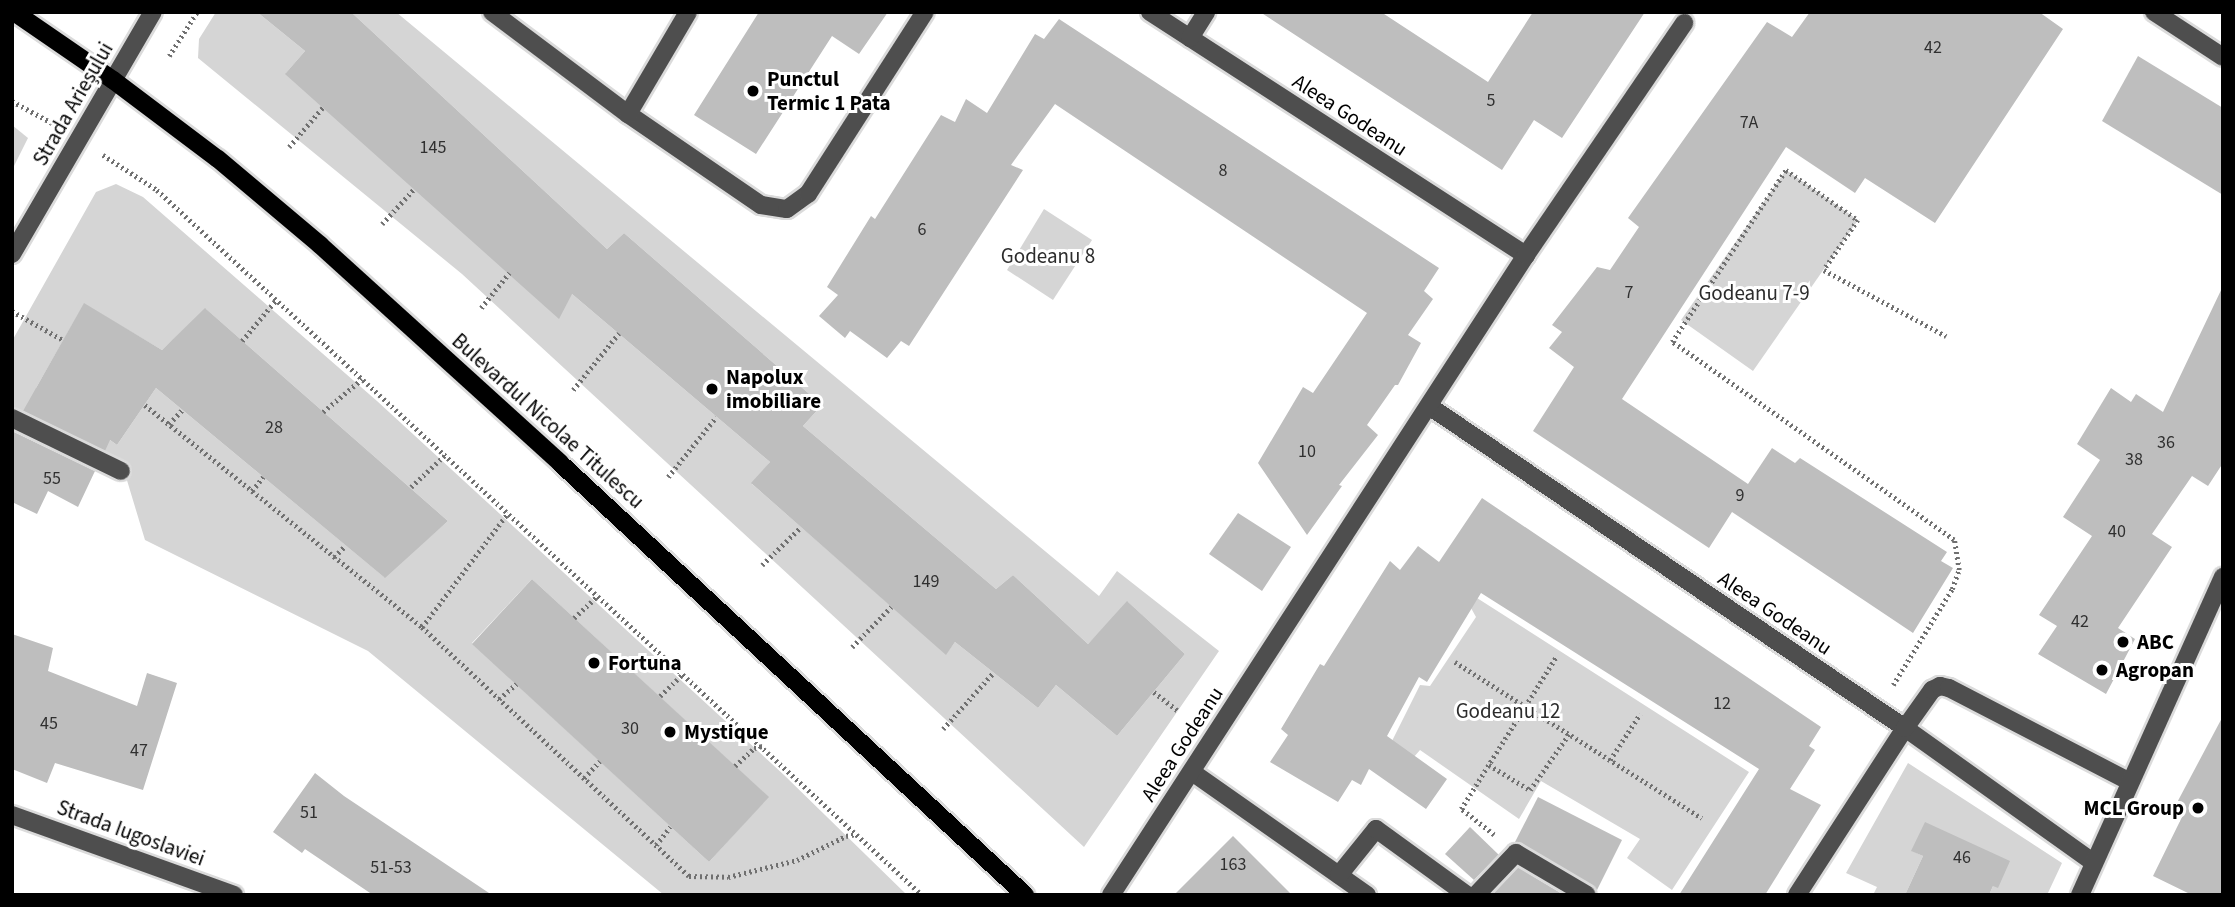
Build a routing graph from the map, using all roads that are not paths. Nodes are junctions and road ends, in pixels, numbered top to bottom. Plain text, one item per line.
1 (14, 12) edge
2 (153, 12) edge
3 (492, 12) edge
4 (688, 12) edge
5 (925, 12) edge
6 (1150, 12) edge
7 (1206, 12) edge
8 (2154, 12) edge
9 (1684, 23) dead end
10 (1190, 38) junction
11 (2223, 57) edge
12 (114, 80) junction
13 (628, 114) junction
14 (12, 254) edge
15 (1526, 255) junction
16 (1429, 406) junction
17 (12, 418) edge
18 (121, 471) dead end
19 (2223, 577) edge
20 (2217, 603) edge
21 (1905, 728) junction
22 (1192, 772) junction
23 (2130, 782) junction
24 (12, 815) edge
25 (2094, 863) junction
26 (1339, 875) junction
27 (234, 895) edge
28 (1025, 895) edge
29 (1111, 895) edge
30 (1367, 895) edge
31 (1467, 895) edge
32 (1476, 895) edge
33 (1587, 895) edge
34 (1797, 895) edge
35 (2080, 895) edge

1 - 12 main road, Bulevardul Nicolae Titulescu
2 - 12 street, Strada Arieșului
3 - 13 street
4 - 13 street
5 - 13 street
6 - 10 street, Aleea Godeanu
7 - 10 street
8 - 11 street
9 - 15 street, Aleea Godeanu
10 - 15 street, Aleea Godeanu
12 - 14 street, Strada Arieșului
12 - 28 main road, Bulevardul Nicolae Titulescu
15 - 16 street, Aleea Godeanu
16 - 21 street, Aleea Godeanu
16 - 22 street, Aleea Godeanu
17 - 18 street
19 - 20 street
20 - 23 street
21 - 23 street
21 - 25 street, Aleea Godeanu
21 - 34 street
22 - 26 street
22 - 29 street, Aleea Godeanu
23 - 25 street
24 - 27 street, Strada Iugoslaviei
25 - 35 street
26 - 30 street
26 - 31 street
32 - 33 street

